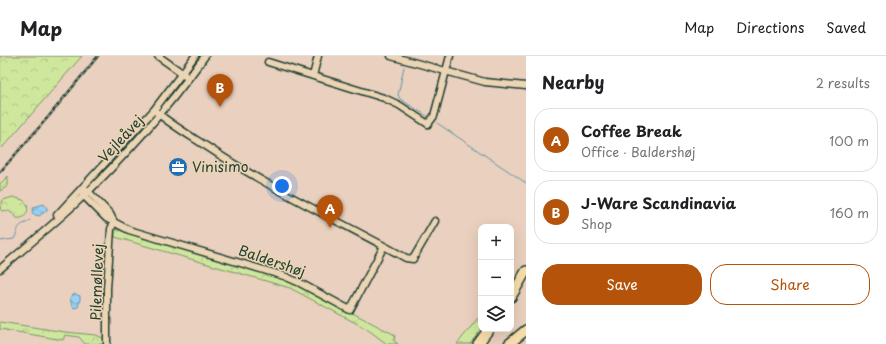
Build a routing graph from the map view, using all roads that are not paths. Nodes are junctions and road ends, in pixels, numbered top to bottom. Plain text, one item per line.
1 (158, 56) edge
2 (195, 56) edge
3 (205, 56) edge
4 (318, 56) edge
5 (391, 56) edge
6 (450, 56) edge
7 (268, 62) dead end
8 (446, 72) junction
9 (182, 74) junction
10 (313, 76) junction
11 (189, 78) junction
12 (526, 86) edge
13 (154, 110) junction
14 (160, 115) junction
15 (84, 191) junction
16 (435, 221) dead end
17 (114, 222) junction
18 (384, 246) junction
19 (0, 269) edge
20 (526, 271) edge
21 (512, 296) edge
22 (526, 330) edge
23 (487, 332) edge
24 (108, 344) edge
25 (478, 344) edge
26 (509, 344) edge

1 - 9 street
2 - 9 street, Vejleåvej
3 - 11 street, Vejleåvej
4 - 10 street
5 - 8 street
6 - 8 street
7 - 10 street
8 - 10 street
8 - 12 street
9 - 11 street
9 - 13 street, Vejleåvej
11 - 14 street, Vejleåvej
13 - 14 street
13 - 15 street, Vejleåvej
14 - 15 street, Vejleåvej
14 - 18 street
15 - 17 street, Baldershøj
15 - 19 street, Vejleåvej
16 - 18 street
17 - 18 street, Baldershøj
17 - 24 street, Pilemøllevej
20 - 21 highway
22 - 26 highway
23 - 25 highway

